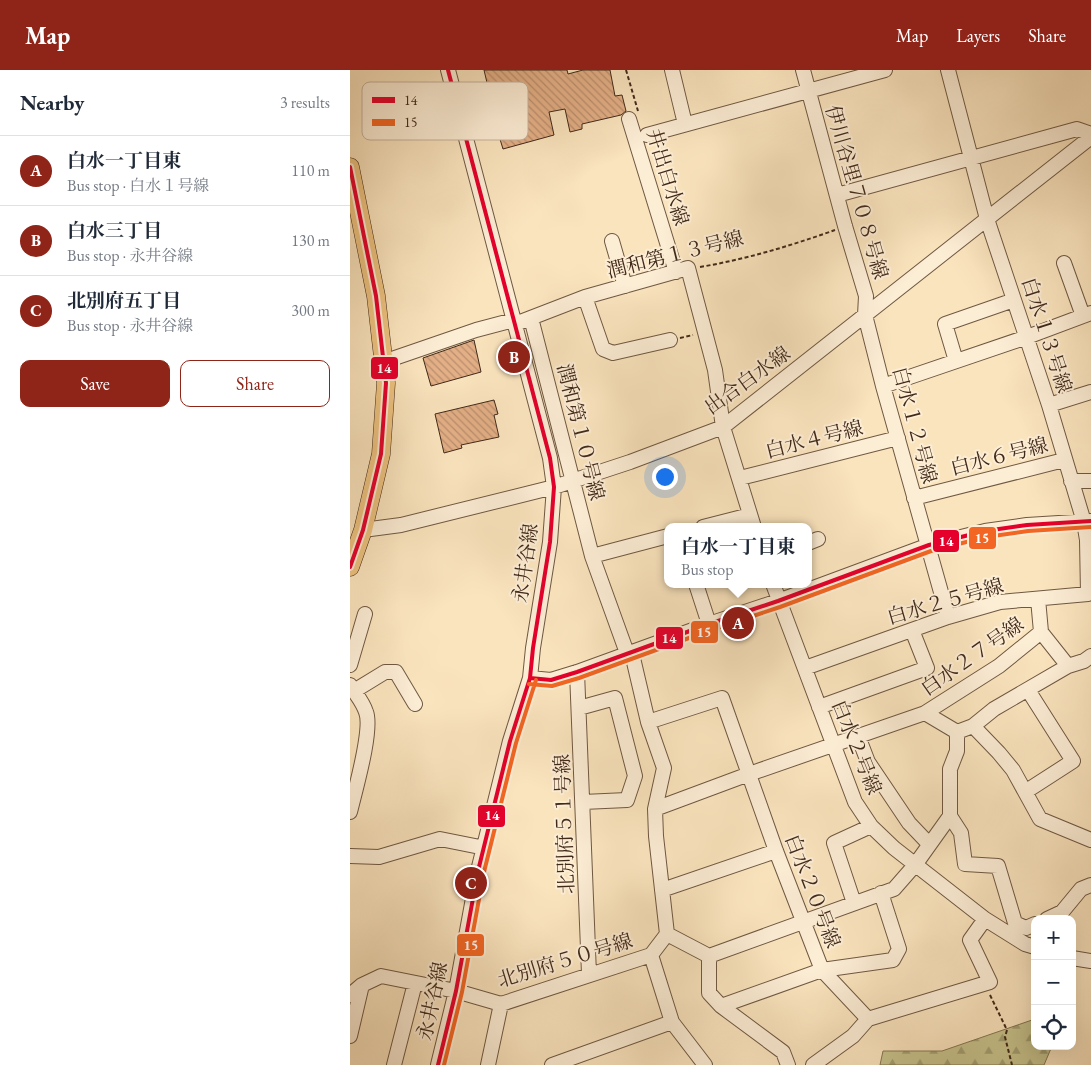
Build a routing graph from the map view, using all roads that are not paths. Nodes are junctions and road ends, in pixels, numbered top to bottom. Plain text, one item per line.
1 (672, 70) edge
2 (803, 70) edge
3 (885, 70) edge
4 (948, 70) edge
5 (808, 90) junction
6 (629, 119) road end
7 (685, 124) junction
8 (647, 135) dead end
9 (1091, 135) edge
10 (466, 140) edge
11 (972, 157) junction
12 (350, 167) edge
13 (837, 194) junction
14 (987, 219) junction
15 (612, 241) dead end
16 (1064, 263) dead end
17 (682, 270) junction
18 (625, 286) junction
19 (585, 297) junction
20 (1014, 300) junction
21 (865, 315) junction
22 (1087, 315) edge
23 (531, 318) junction
24 (514, 322) junction
25 (1027, 337) junction
26 (670, 340) road end
27 (956, 361) junction
28 (383, 362) junction
29 (883, 386) junction
30 (1091, 392) edge
31 (1049, 405) junction
32 (555, 414) junction
33 (540, 418) junction
34 (723, 427) junction
35 (898, 438) junction
36 (1064, 460) junction
37 (740, 478) junction
38 (573, 481) junction
39 (1091, 481) edge
40 (1071, 482) junction
41 (554, 487) junction
42 (914, 498) junction
43 (752, 521) edge
44 (1088, 522) edge
45 (736, 523) edge
46 (363, 530) junction
47 (664, 537) edge
48 (929, 545) junction
49 (592, 556) junction
50 (1089, 562) edge
51 (350, 566) edge
52 (697, 588) edge
53 (774, 588) edge
54 (1038, 599) junction
55 (778, 601) junction
56 (365, 614) dead end
57 (948, 617) junction
58 (709, 624) junction
59 (912, 630) junction
60 (1041, 632) junction
61 (627, 653) junction
62 (1091, 656) edge
63 (350, 665) edge
64 (1068, 666) junction
65 (805, 668) junction
66 (577, 672) junction
67 (530, 678) junction
68 (352, 688) edge
69 (1028, 690) junction
70 (415, 704) dead end
71 (819, 707) junction
72 (579, 708) junction
73 (925, 713) junction
74 (648, 722) junction
75 (973, 726) junction
76 (957, 732) junction
77 (858, 736) junction
78 (833, 745) junction
79 (354, 773) edge
80 (749, 774) junction
81 (1025, 792) junction
82 (583, 802) junction
83 (655, 809) junction
84 (350, 812) edge
85 (950, 816) junction
86 (871, 826) junction
87 (1091, 840) edge
88 (929, 844) junction
89 (485, 848) junction
90 (776, 851) junction
91 (350, 856) edge
92 (915, 865) junction
93 (1091, 885) edge
94 (662, 890) junction
95 (882, 893) junction
96 (854, 903) junction
97 (1056, 915) edge
98 (985, 919) junction
99 (802, 922) junction
100 (1031, 926) edge
101 (668, 934) junction
102 (1031, 946) edge
103 (651, 955) junction
104 (709, 956) junction
105 (1076, 958) edge
106 (1091, 960) edge
107 (822, 970) junction
108 (589, 974) junction
109 (415, 983) junction
110 (362, 985) junction
111 (456, 991) junction
112 (350, 995) edge
113 (500, 1004) junction
114 (721, 1006) junction
115 (868, 1019) junction
116 (672, 1022) junction
117 (350, 1036) edge
118 (394, 1065) edge
119 (438, 1065) edge
120 (488, 1065) edge
121 (552, 1065) edge
122 (706, 1065) edge
123 (788, 1065) edge
124 (813, 1065) edge

1 - 7 street
2 - 5 street, 伊川谷里７０８号線
3 - 5 street
4 - 11 street, 白水１３号線
5 - 7 street
5 - 13 street, 伊川谷里７０８号線
6 - 17 street, 井出白水線
7 - 8 street
9 - 11 street
9 - 14 street, 出合白水線
10 - 24 street, 永井谷線
11 - 13 street
11 - 14 street, 白水１３号線
12 - 28 main road
13 - 21 street, 伊川谷里７０８号線
14 - 20 street, 白水１３号線
14 - 21 street, 出合白水線
15 - 18 street
16 - 22 street
17 - 18 street, 潤和第１３号線
17 - 34 street, 井出白水線
18 - 19 street, 潤和第１３号線
19 - 23 street, 潤和第１３号線
19 - 26 street
20 - 25 street, 白水１３号線
20 - 27 street
21 - 29 street, 白水１２号線
21 - 34 street, 出合白水線
22 - 25 street
23 - 24 street, 潤和第１３号線
23 - 32 street, 潤和第１０号線
24 - 28 street, 潤和第１３号線
24 - 33 street, 永井谷線
25 - 27 street
25 - 31 street, 白水１３号線
27 - 29 street
28 - 46 main road
29 - 35 street, 白水１２号線
30 - 31 street
31 - 36 street, 白水１３号線
32 - 33 street
32 - 38 street, 潤和第１０号線
33 - 41 street, 永井谷線
34 - 37 street, 井出白水線
34 - 38 street, 出合白水線
35 - 37 street, 白水４号線
35 - 42 street, 白水１２号線
36 - 40 street, 白水１３号線
36 - 42 street, 白水６号線
37 - 43 street, 井出白水線
38 - 41 street, 出合白水線
38 - 49 street, 潤和第１０号線
39 - 40 street
40 - 44 street, 白水１３号線
41 - 46 street, 出合白水線
41 - 67 street, 永井谷線
42 - 48 street, 白水１２号線
43 - 45 street
44 - 48 street
44 - 50 street, 白水２５号線
46 - 51 main road
47 - 49 street
48 - 55 street
48 - 57 street, 白水１２号線
49 - 61 street, 潤和第１０号線
50 - 54 street, 白水２５号線
52 - 58 street
53 - 55 street, 白水２号線
54 - 57 street, 白水２５号線
54 - 60 street
55 - 58 street
55 - 65 street, 白水２号線
56 - 63 street
57 - 59 street, 白水２５号線
58 - 61 street
59 - 65 street, 白水２５号線
59 - 71 street
60 - 64 street
60 - 73 street, 白水２７号線
61 - 66 street
61 - 74 street
62 - 64 street
64 - 69 street
65 - 71 street, 白水２号線
66 - 67 street
66 - 72 street, 北別府５１号線
67 - 89 street, 永井谷線
68 - 70 street
68 - 79 street
69 - 75 street
69 - 81 street
71 - 78 street, 白水２号線
72 - 82 street, 北別府５１号線
72 - 82 street
73 - 76 street
73 - 77 street, 白水２７号線
74 - 80 street, 白水２０号線
74 - 83 street
75 - 76 street
75 - 81 street
76 - 85 street
77 - 78 street, 白水２７号線
77 - 88 street
78 - 80 street, 白水２７号線
78 - 86 street, 白水２号線
79 - 84 street
80 - 83 street, 白水２７号線
80 - 90 street, 白水２０号線
81 - 87 street
82 - 108 street, 北別府５１号線
83 - 94 street
85 - 88 street
85 - 100 street
86 - 92 street, 白水２号線
86 - 96 street
88 - 92 street
89 - 91 street
89 - 111 street, 永井谷線
90 - 94 street
90 - 99 street, 白水２０号線
92 - 95 street
92 - 98 street, 白水２号線
93 - 97 street
94 - 101 street
95 - 96 street
95 - 107 street
96 - 99 street
98 - 102 street, 白水２号線
98 - 115 street
99 - 104 street
99 - 107 street, 白水２０号線
101 - 103 street
101 - 104 street
103 - 108 street, 北別府５０号線
103 - 116 street, 北別府５０号線
104 - 114 street
105 - 106 street
107 - 114 street, 白水２０号線
107 - 115 street
108 - 113 street, 北別府５０号線
109 - 110 street, 北別府５０号線
109 - 111 street, 北別府５０号線
109 - 118 street
110 - 112 street
110 - 117 street
111 - 113 street, 北別府５０号線
111 - 119 street, 永井谷線
113 - 120 street
114 - 123 street
115 - 124 street
116 - 121 street
116 - 122 street, 北別府５０号線

